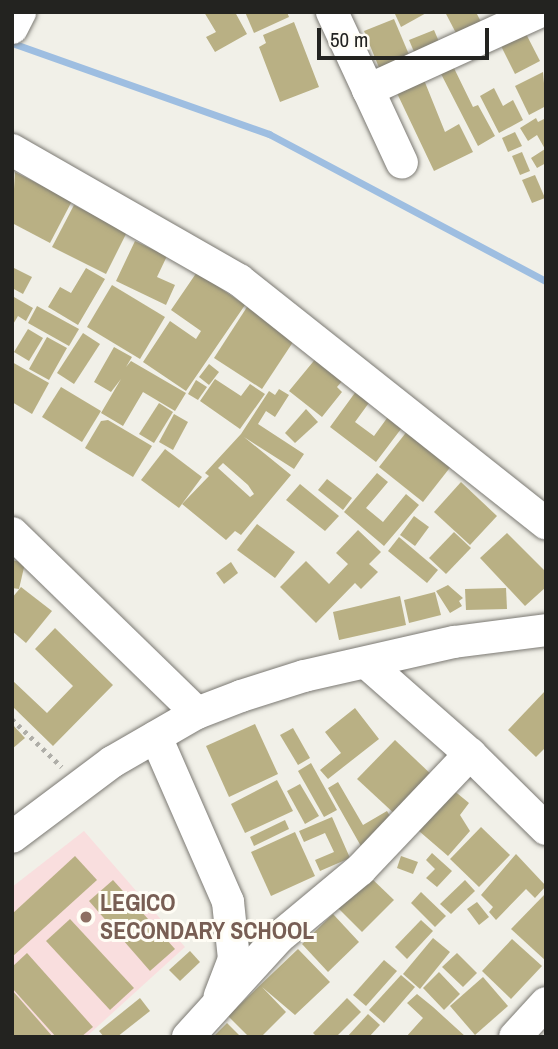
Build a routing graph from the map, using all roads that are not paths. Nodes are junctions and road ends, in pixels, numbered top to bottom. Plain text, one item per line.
1 (20, 12) edge
2 (332, 12) edge
3 (540, 12) edge
4 (546, 21) edge
5 (12, 28) edge
6 (368, 90) junction
7 (12, 150) edge
8 (402, 163) dead end
9 (546, 523) edge
10 (12, 533) edge
11 (546, 630) edge
12 (369, 665) junction
13 (197, 713) junction
14 (156, 737) junction
15 (470, 754) junction
16 (546, 829) edge
17 (12, 837) edge
18 (228, 902) junction
19 (278, 937) junction
20 (546, 1003) edge
21 (214, 1010) junction
22 (188, 1037) edge
23 (515, 1037) edge

1 - 5 street
2 - 6 street
3 - 4 street
3 - 6 street
6 - 8 street
7 - 9 street
10 - 13 street
11 - 12 street
12 - 13 street
12 - 15 street
13 - 14 street
14 - 17 street
14 - 18 street
15 - 16 street
15 - 19 street
18 - 19 street
18 - 21 street
19 - 21 street
20 - 23 street
21 - 22 street

